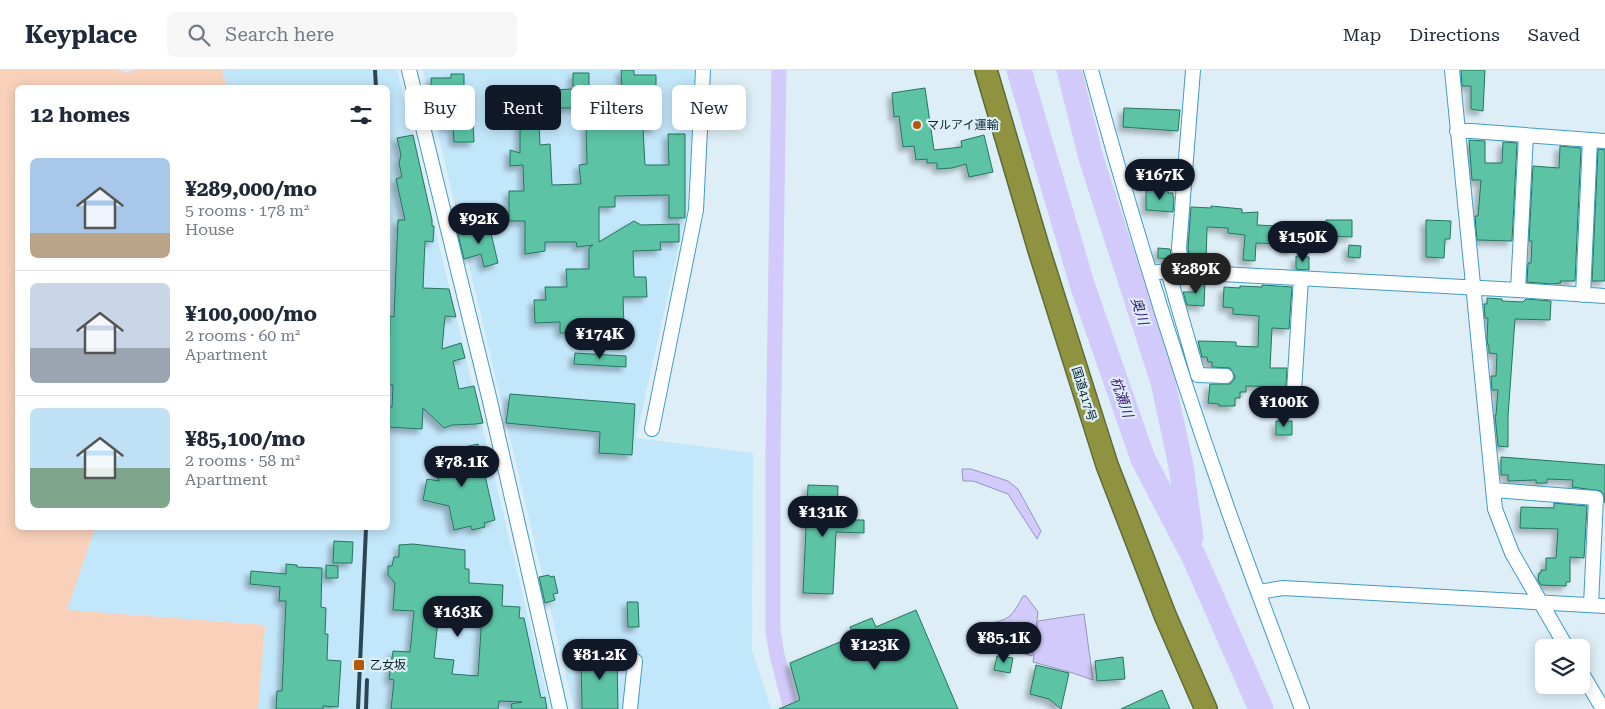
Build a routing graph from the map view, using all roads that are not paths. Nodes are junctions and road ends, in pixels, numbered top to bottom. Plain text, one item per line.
1 (409, 70) edge
2 (703, 70) edge
3 (986, 70) edge
4 (1091, 70) edge
5 (1193, 70) edge
6 (1452, 70) edge
7 (1457, 132) junction
8 (1526, 135) junction
9 (1590, 140) junction
10 (1605, 141) edge
11 (1175, 272) junction
12 (1150, 273) junction
13 (1301, 278) junction
14 (1472, 288) junction
15 (1518, 290) junction
16 (1583, 295) junction
17 (1605, 296) edge
18 (1226, 376) dead end
19 (1293, 408) dead end
20 (652, 429) dead end
21 (1493, 490) junction
22 (1259, 592) junction
23 (1540, 602) junction
24 (1591, 605) junction
25 (1605, 606) edge
26 (1562, 639) edge
27 (635, 661) dead end
28 (1590, 687) edge
29 (560, 709) edge
30 (630, 709) edge
31 (1206, 709) edge
32 (1302, 709) edge
33 (1603, 709) edge

1 - 29 street
2 - 20 street
3 - 31 highway, 国道417号
4 - 12 street
5 - 11 street
6 - 7 street
7 - 8 street
7 - 14 street
8 - 9 street
8 - 15 street
9 - 10 street
9 - 16 street
11 - 12 street
11 - 13 street
11 - 18 street
12 - 22 street
13 - 14 street
13 - 19 street
14 - 15 street
14 - 21 street
15 - 16 street
16 - 17 street
21 - 23 street
21 - 24 street
22 - 23 street
22 - 32 street
23 - 24 street
23 - 26 street
24 - 25 street
27 - 30 street
28 - 33 street

